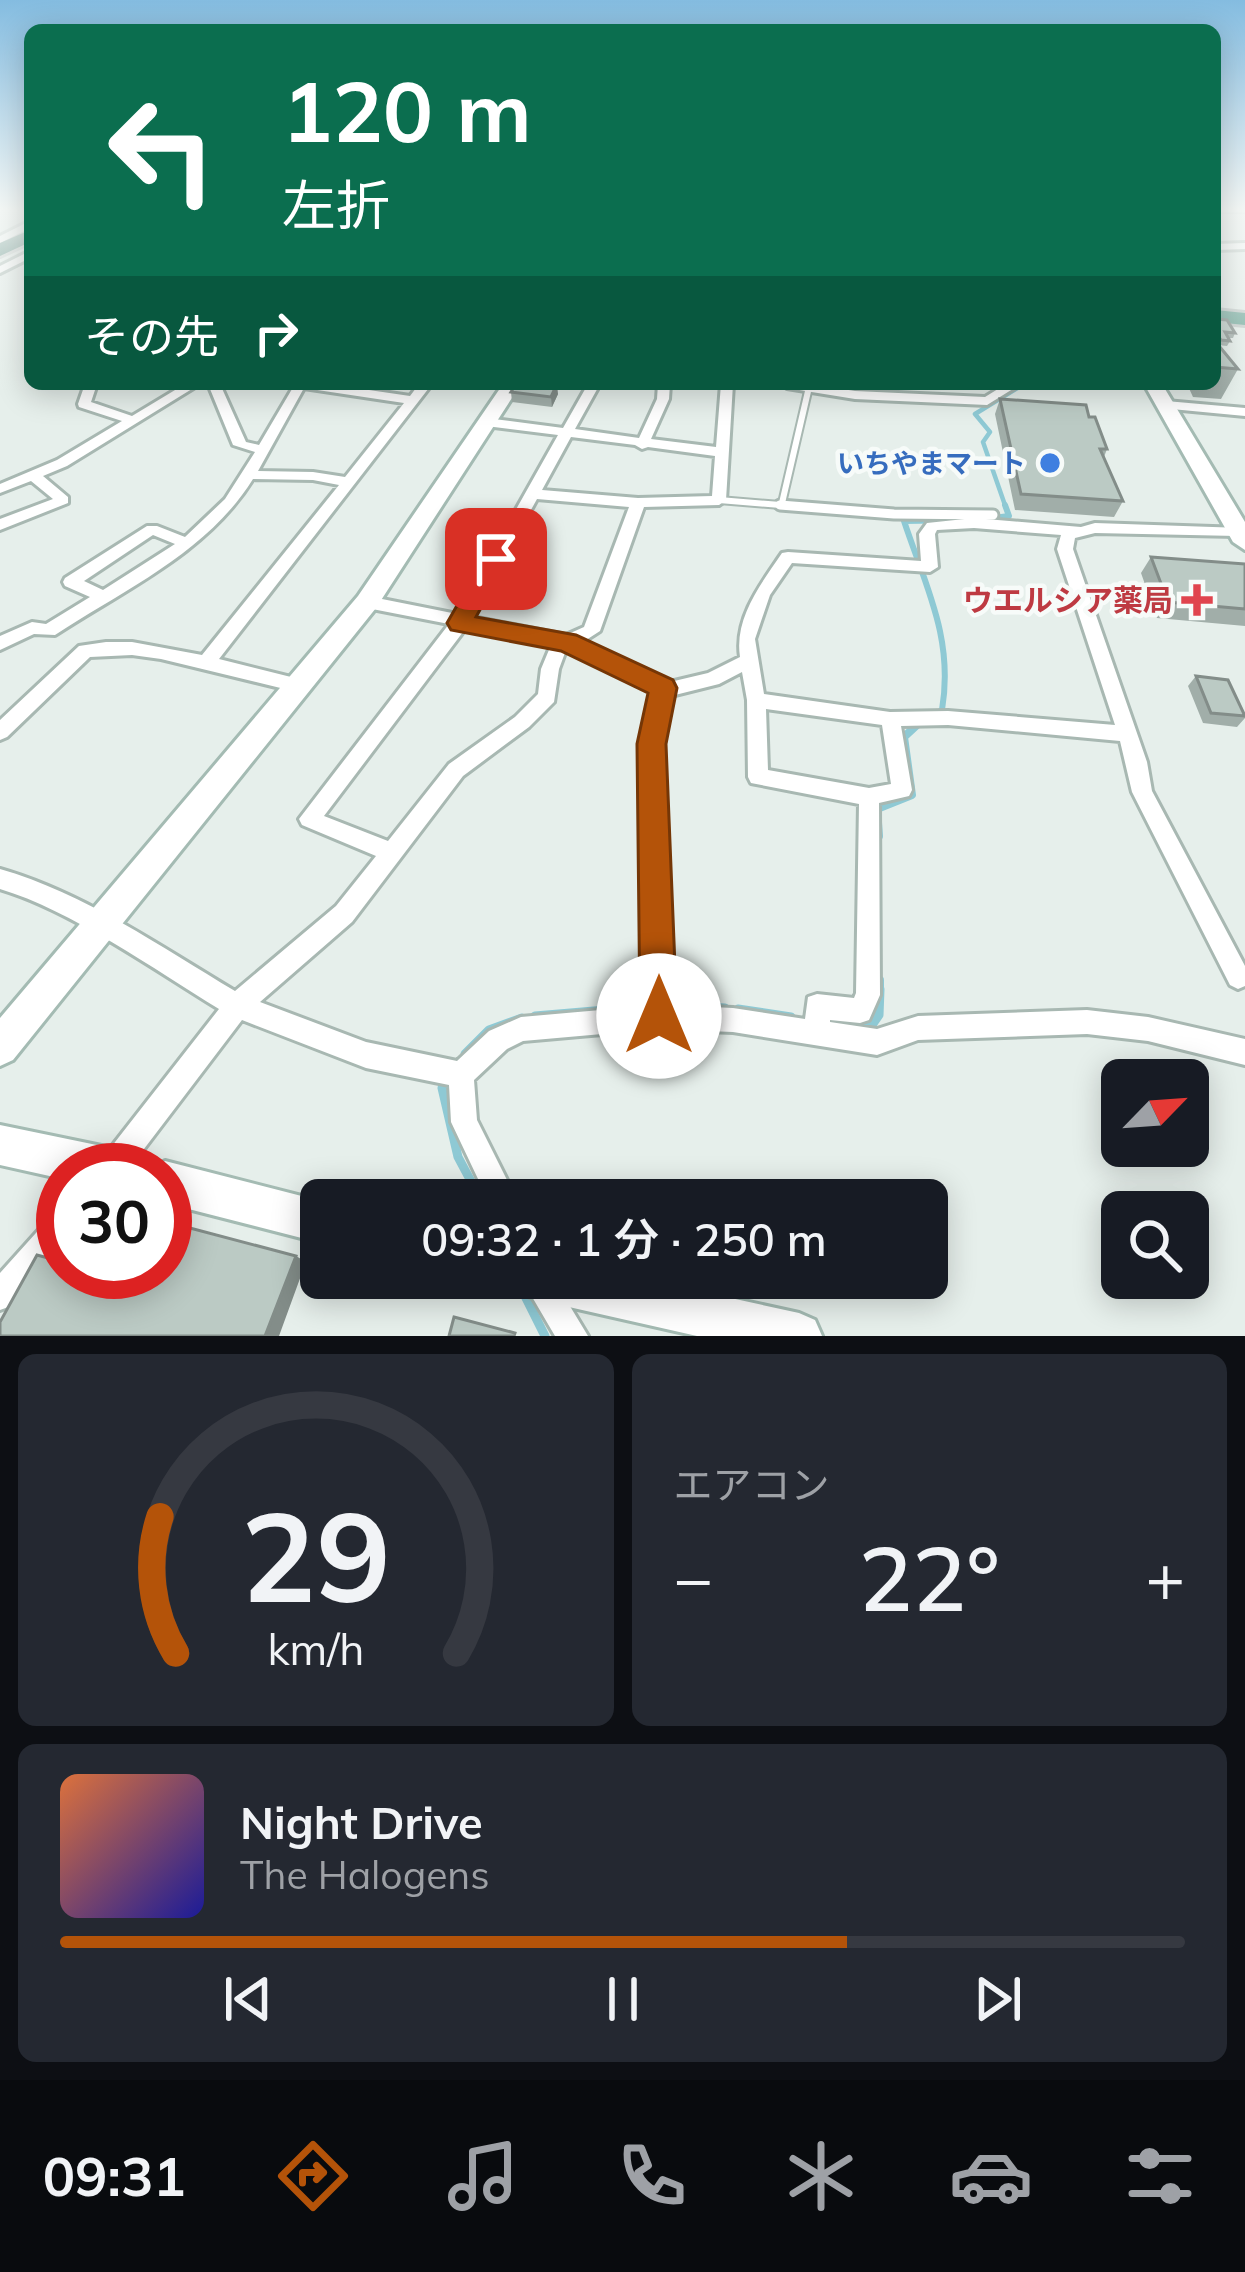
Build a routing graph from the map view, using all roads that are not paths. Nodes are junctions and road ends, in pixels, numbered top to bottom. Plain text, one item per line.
1 (89, 390) edge
2 (184, 390) edge
3 (217, 390) edge
4 (298, 390) edge
5 (344, 390) edge
6 (421, 390) edge
7 (508, 390) edge
8 (591, 390) edge
9 (664, 390) edge
10 (726, 390) edge
11 (808, 390) edge
12 (866, 390) edge
13 (1005, 390) edge
14 (1157, 390) edge
15 (413, 400) junction
16 (1166, 405) junction
17 (1245, 412) edge
18 (133, 420) junction
19 (486, 422) junction
20 (565, 435) junction
21 (642, 445) junction
22 (260, 449) junction
23 (719, 452) junction
24 (249, 475) junction
25 (33, 476) junction
26 (348, 482) junction
27 (0, 489) edge
28 (532, 494) junction
29 (719, 500) junction
30 (638, 503) junction
31 (782, 503) junction
32 (993, 515) dead end
33 (0, 525) edge
34 (1078, 531) junction
35 (1241, 536) edge
36 (186, 543) junction
37 (105, 597) junction
38 (367, 602) junction
39 (460, 623) junction
40 (49, 631) junction
41 (567, 642) junction
42 (0, 644) edge
43 (85, 651) junction
44 (747, 661) junction
45 (205, 664) junction
46 (301, 686) junction
47 (663, 688) junction
48 (756, 700) junction
49 (890, 719) junction
50 (0, 732) edge
51 (1127, 734) junction
52 (869, 797) junction
53 (394, 853) junction
54 (0, 880) edge
55 (100, 925) junction
56 (1238, 977) dead end
57 (660, 1005) junction
58 (237, 1006) junction
59 (818, 1024) junction
60 (0, 1047) edge
61 (1245, 1052) edge
62 (449, 1071) junction
63 (133, 1143) edge
64 (0, 1145) edge
65 (36, 1153) edge
66 (492, 1179) edge
67 (192, 1190) edge
68 (300, 1217) edge
69 (36, 1254) edge
70 (0, 1295) edge
71 (550, 1299) edge
72 (632, 1299) edge
73 (573, 1336) edge
74 (799, 1336) edge

1 - 18 street
2 - 18 street
3 - 22 street
4 - 22 street
5 - 15 street
6 - 15 street
7 - 19 street
8 - 20 street
9 - 21 street
10 - 23 street
11 - 31 lane
12 - 13 street
14 - 16 street
15 - 26 street
16 - 17 street
16 - 35 street
18 - 25 street
19 - 20 street
19 - 38 street
20 - 21 street
20 - 28 street
21 - 23 street
22 - 24 street
23 - 29 street
24 - 26 street
24 - 36 street
25 - 27 street
25 - 33 street
26 - 45 street
28 - 30 street
28 - 39 street
29 - 30 street
29 - 31 lane
30 - 41 street
31 - 32 lane
34 - 35 street
34 - 44 street
34 - 51 street
36 - 37 street
36 - 37 street
37 - 40 street
38 - 39 street
38 - 46 street
39 - 41 street
39 - 53 street
40 - 42 street
40 - 43 street
41 - 47 street
41 - 53 street
43 - 45 street
43 - 50 street
44 - 47 street
44 - 48 street
45 - 46 street
46 - 55 street
47 - 57 street
48 - 49 street
48 - 52 street
49 - 51 street
49 - 52 street
51 - 56 street
52 - 59 street
53 - 58 street
54 - 55 street
55 - 58 street
55 - 60 street
57 - 59 street
57 - 62 street
58 - 62 street
58 - 63 street
59 - 61 street
62 - 66 street
64 - 65 street
67 - 68 street
69 - 70 street
71 - 73 street
72 - 74 street

